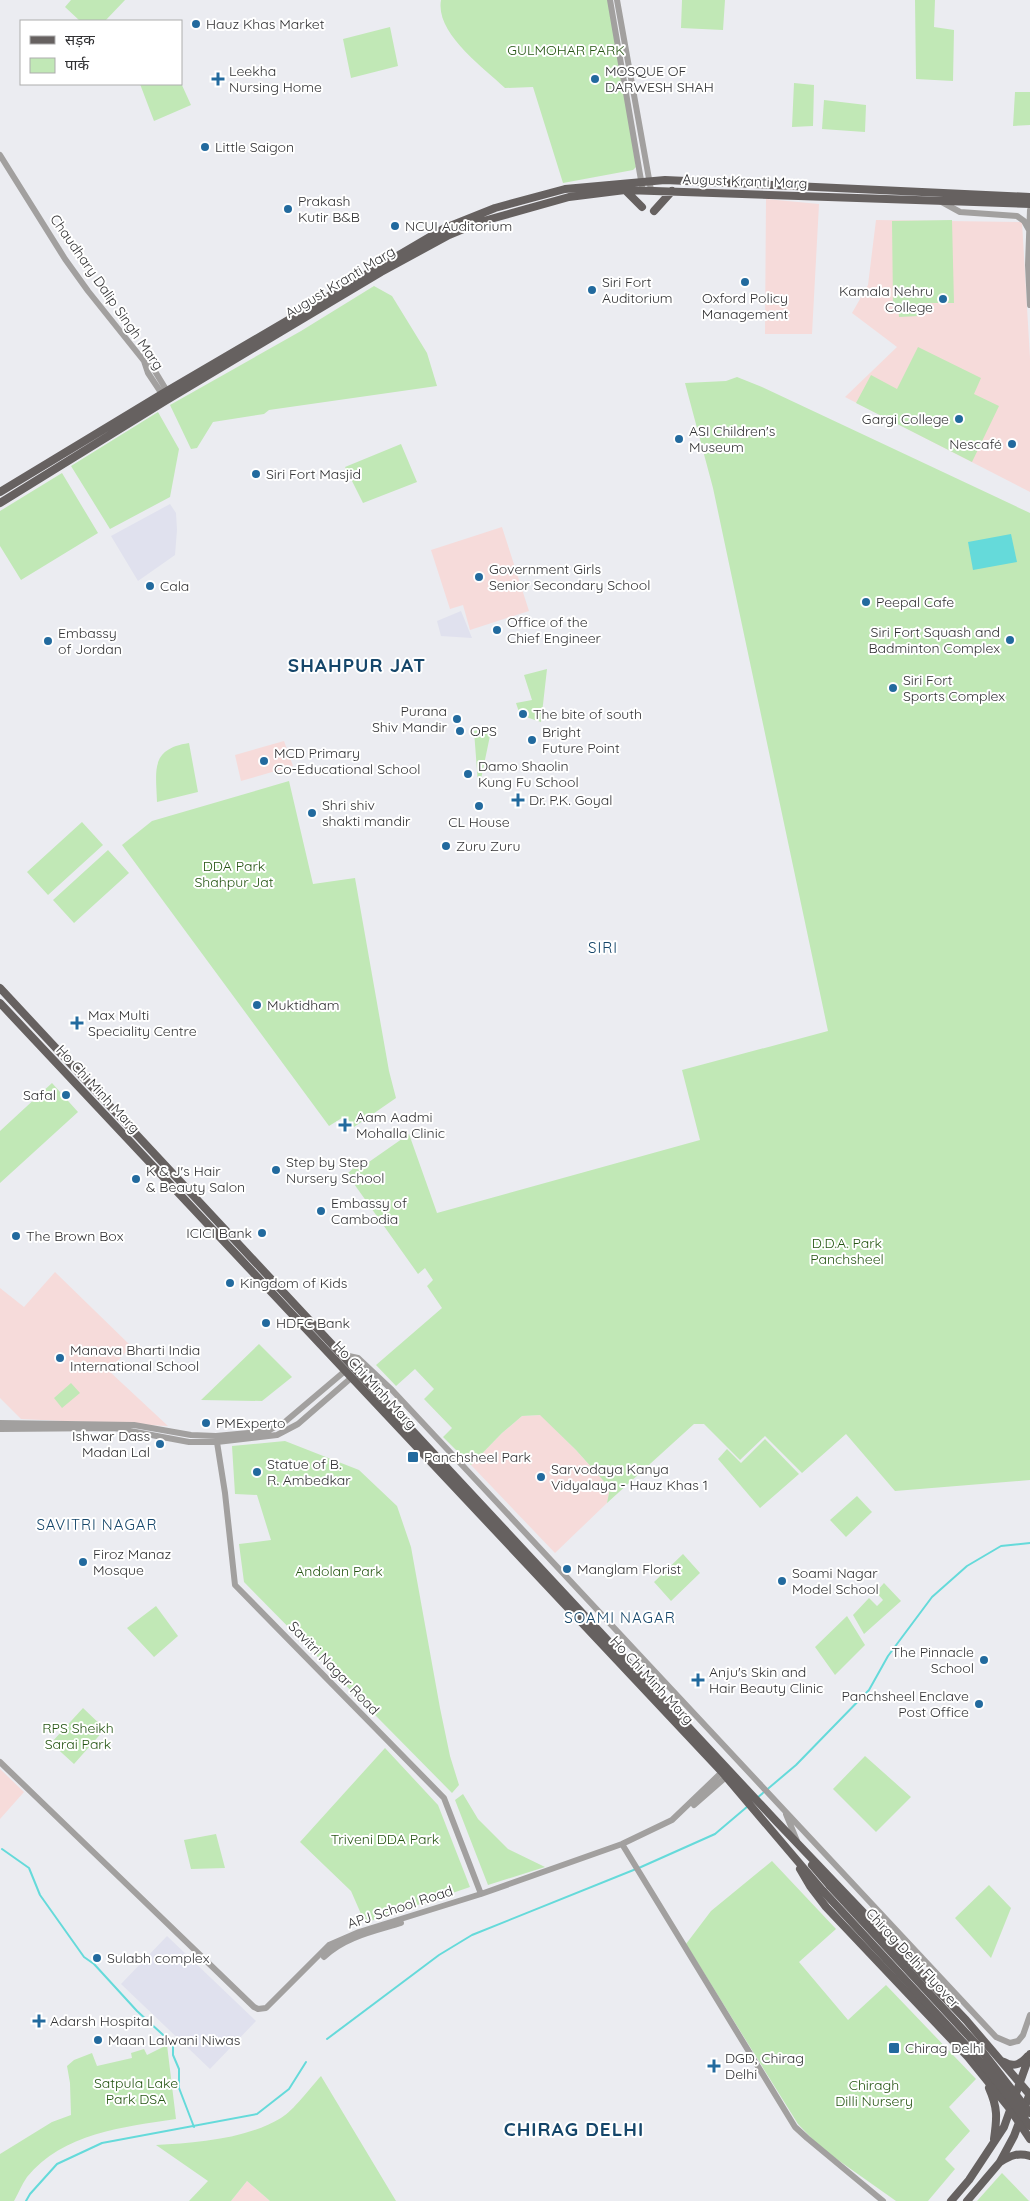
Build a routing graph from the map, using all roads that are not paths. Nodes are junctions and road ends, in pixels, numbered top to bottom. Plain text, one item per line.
1 (610, 0) edge
2 (617, 0) edge
3 (0, 155) edge
4 (646, 186) junction
5 (625, 190) junction
6 (672, 191) junction
7 (1030, 197) edge
8 (938, 200) junction
9 (1030, 204) edge
10 (642, 207) dead end
11 (1030, 210) edge
12 (654, 212) dead end
13 (1030, 230) edge
14 (1030, 306) edge
15 (165, 395) junction
16 (0, 492) edge
17 (0, 503) edge
18 (0, 988) edge
19 (0, 1002) edge
20 (344, 1355) junction
21 (345, 1371) junction
22 (351, 1378) junction
23 (329, 1384) junction
24 (335, 1392) junction
25 (314, 1397) junction
26 (321, 1405) junction
27 (0, 1423) edge
28 (133, 1428) junction
29 (0, 1429) edge
30 (217, 1439) junction
31 (0, 1762) edge
32 (726, 1774) junction
33 (784, 1810) junction
34 (776, 1821) junction
35 (798, 1843) junction
36 (623, 1846) junction
37 (790, 1852) junction
38 (826, 1889) junction
39 (481, 1894) junction
40 (296, 1979) junction
41 (929, 1982) junction
42 (912, 1998) junction
43 (1030, 2015) edge
44 (1030, 2054) edge
45 (1000, 2059) junction
46 (983, 2076) junction
47 (1020, 2082) junction
48 (1030, 2094) edge
49 (1010, 2109) junction
50 (1030, 2113) edge
51 (1019, 2122) junction
52 (1030, 2126) edge
53 (1030, 2139) edge
54 (994, 2144) junction
55 (1030, 2156) edge
56 (1000, 2162) junction
57 (883, 2201) edge
58 (951, 2201) edge
59 (967, 2201) edge

1 - 4 street
2 - 4 street
3 - 15 street, Chaudhary Dalip Singh Marg
4 - 5 main road, August Kranti Marg
4 - 6 main road, August Kranti Marg
4 - 7 main road, August Kranti Marg
4 - 15 main road, August Kranti Marg
5 - 10 main road
5 - 15 main road, August Kranti Marg
6 - 8 main road, August Kranti Marg
6 - 12 main road
8 - 9 main road, August Kranti Marg
8 - 13 street
11 - 13 street
13 - 14 street
15 - 16 main road, August Kranti Marg
15 - 17 main road, August Kranti Marg
18 - 20 main road, Ho Chi Minh Marg
19 - 21 main road, Ho Chi Minh Marg
20 - 32 main road, Ho Chi Minh Marg
20 - 33 street
21 - 22 main road, Ho Chi Minh Marg
21 - 23 street
22 - 24 street
22 - 32 main road, Ho Chi Minh Marg
23 - 24 street
23 - 25 street
24 - 26 street
25 - 26 street
25 - 30 street
26 - 30 street
27 - 28 street
28 - 29 street
28 - 30 street
30 - 39 street, Savitri Nagar Road
31 - 40 street, APJ School Road
32 - 34 main road, Ho Chi Minh Marg
32 - 36 street
32 - 37 main road, Ho Chi Minh Marg
33 - 35 street
33 - 43 street
34 - 35 main road
34 - 38 main road, Chirag Delhi Flyover
35 - 41 main road
36 - 39 street, APJ School Road
36 - 40 street
36 - 57 street
37 - 38 main road, Chirag Delhi Flyover
37 - 42 main road
38 - 50 main road, Chirag Delhi Flyover, bridge
38 - 52 main road, Chirag Delhi Flyover, bridge
39 - 40 street, APJ School Road
41 - 42 main road
41 - 45 main road
42 - 46 main road
44 - 45 main road
44 - 47 main road
45 - 47 main road
46 - 49 main road
46 - 54 main road
47 - 48 main road
47 - 49 main road
48 - 51 main road
49 - 51 main road
49 - 54 main road
51 - 53 main road
51 - 56 main road
54 - 58 main road
55 - 56 main road
56 - 59 main road

